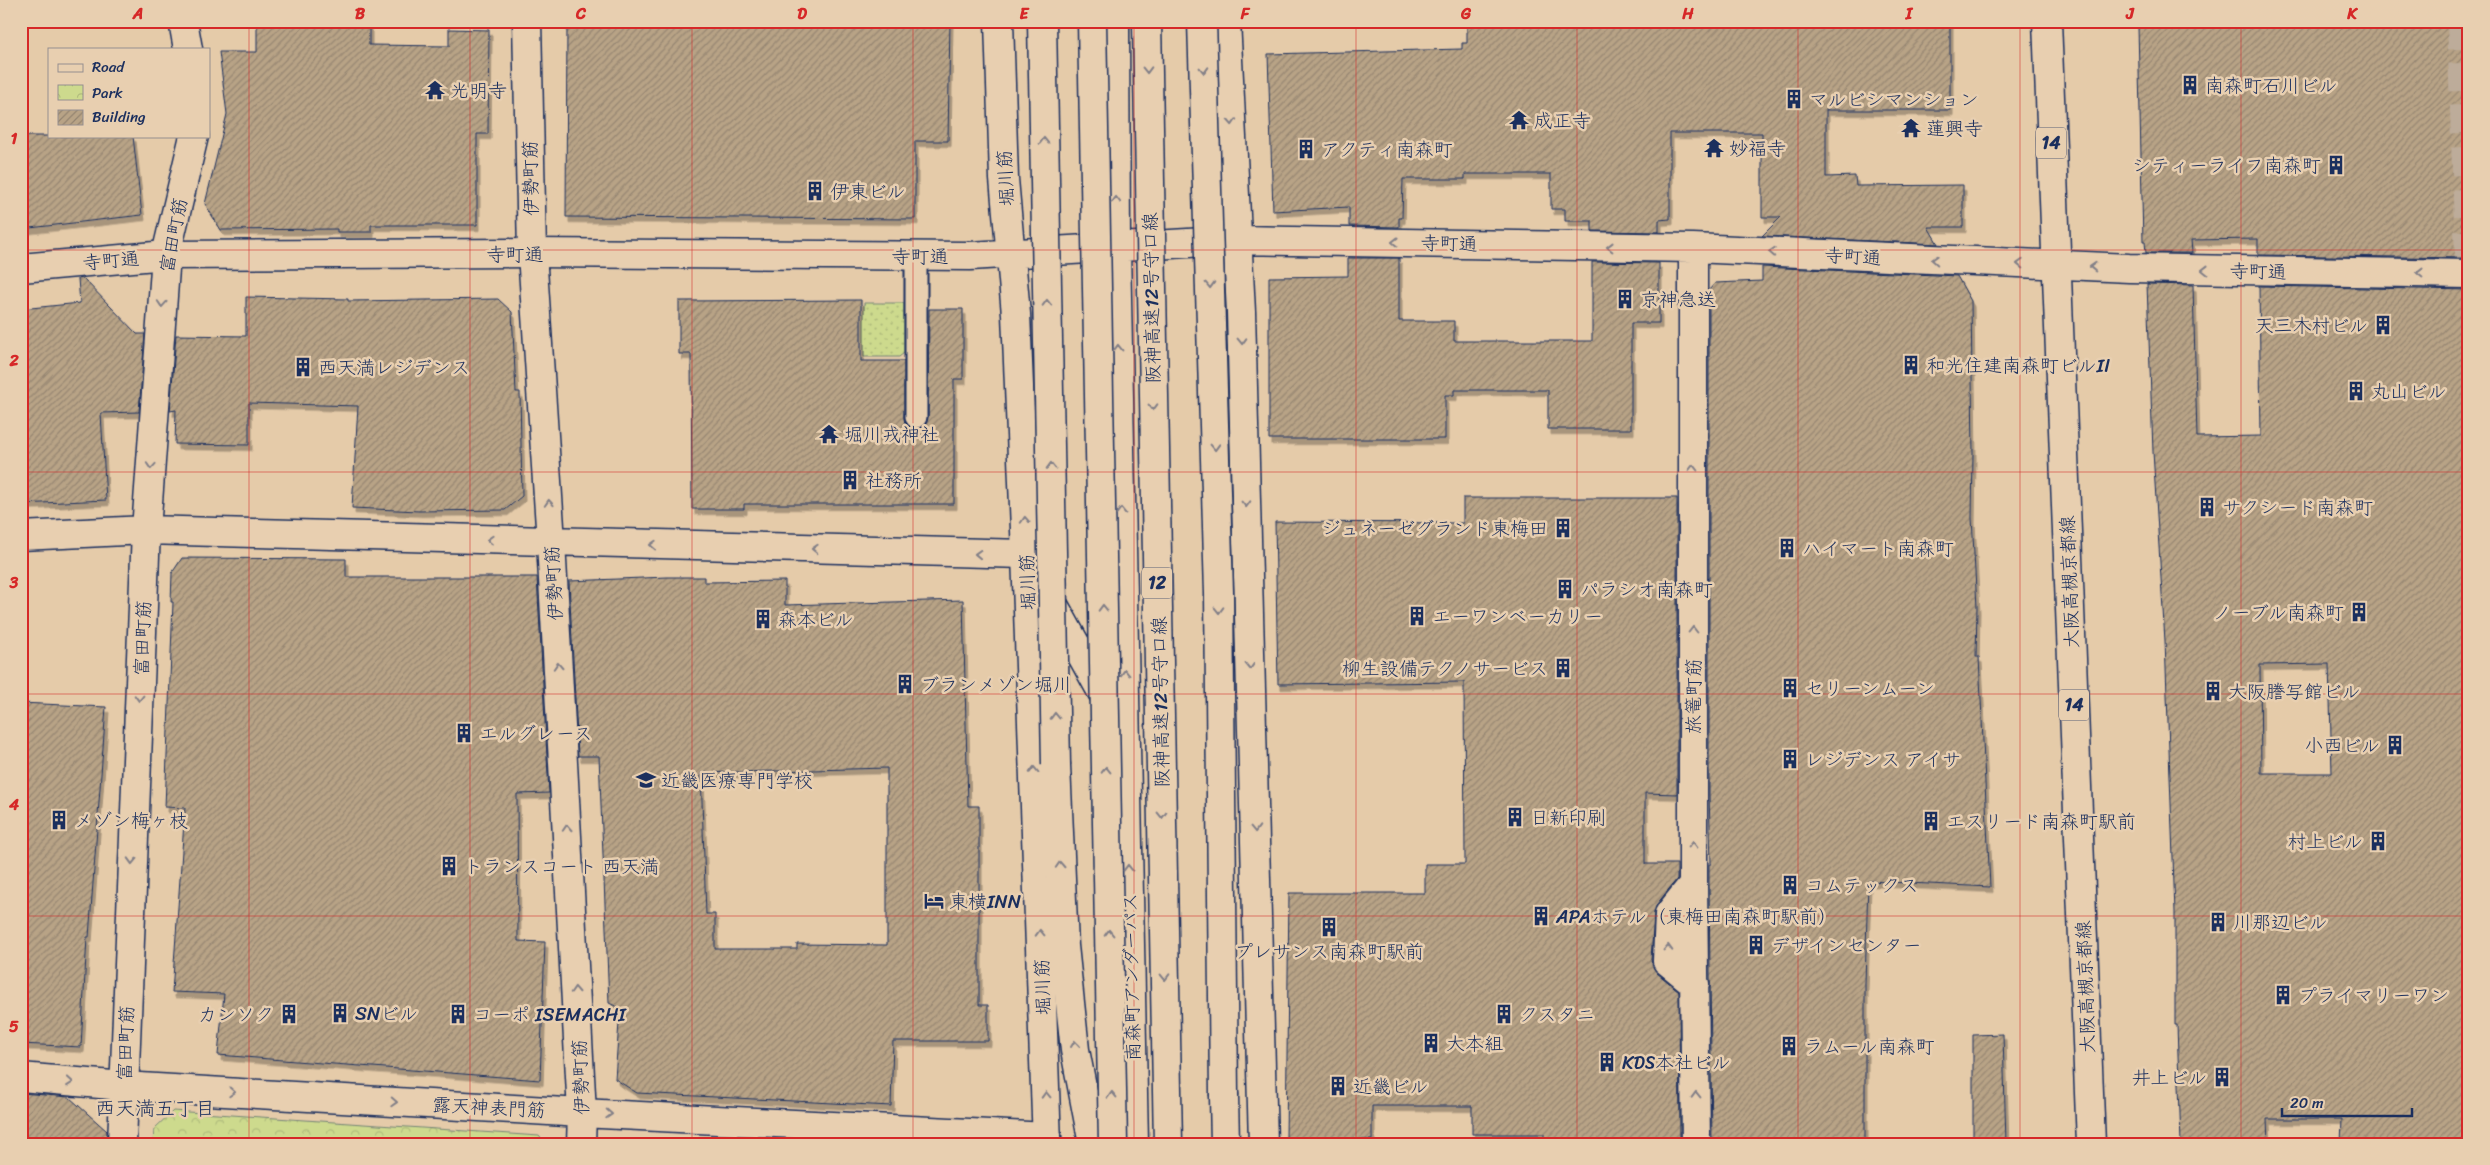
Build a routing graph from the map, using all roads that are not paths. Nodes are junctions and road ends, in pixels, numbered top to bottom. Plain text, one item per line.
1 (182, 21) edge
2 (527, 21) edge
3 (999, 21) edge
4 (1042, 21) edge
5 (1092, 21) edge
6 (1115, 21) edge
7 (1147, 21) edge
8 (1202, 21) edge
9 (1226, 21) edge
10 (2047, 21) edge
11 (188, 48) edge
12 (194, 138) edge
13 (1238, 240) junction
14 (1116, 248) junction
15 (1693, 248) junction
16 (532, 253) junction
17 (1010, 254) junction
18 (166, 255) junction
19 (916, 256) junction
20 (2056, 266) junction
21 (21, 268) edge
22 (2469, 274) edge
23 (916, 417) dead end
24 (146, 530) junction
25 (21, 536) edge
26 (551, 542) junction
27 (1026, 554) junction
28 (1126, 735) junction
29 (21, 1078) edge
30 (123, 1086) junction
31 (582, 1113) junction
32 (1047, 1140) edge
33 (122, 1144) edge
34 (581, 1144) edge
35 (1093, 1144) edge
36 (1113, 1144) edge
37 (1134, 1144) edge
38 (1168, 1144) edge
39 (1225, 1144) edge
40 (1263, 1144) edge
41 (1696, 1144) edge
42 (2091, 1144) edge

1 - 11 main road
2 - 16 main road, 伊勢町筋
3 - 17 main road, 堀川筋
35 -> 4 main road, bridge
36 -> 5 main road, bridge
14 -> 6 main road, 南森町アンダーパス
7 -> 38 main road, 阪神高速12号守口線 / 12, bridge
8 -> 39 main road, bridge
9 -> 13 main road
10 - 20 main road, 大阪高槻京都線 / 14
12 - 18 main road, 富田町筋
13 - 14 main road, 寺町通
15 -> 13 main road, 寺町通
13 -> 40 main road
14 - 17 main road, 寺町通
28 -> 14 main road, 南森町アンダーパス
20 -> 15 main road, 寺町通
41 -> 15 main road, 旅篭町筋
16 - 18 main road, 寺町通
16 - 19 main road, 寺町通
26 -> 16 main road, 伊勢町筋
17 - 19 main road, 寺町通
27 -> 17 main road, 堀川筋
18 - 21 main road, 寺町通
18 -> 24 main road, 富田町筋
19 - 23 lane
22 -> 20 main road, 寺町通
20 - 42 main road, 大阪高槻京都線 / 14
24 - 25 main road
26 -> 24 main road
24 -> 30 main road, 富田町筋
27 -> 26 main road
31 -> 26 main road, 伊勢町筋
27 - 28 main road
32 -> 27 main road, 堀川筋
37 -> 28 main road, 南森町アンダーパス
29 -> 30 main road, 露天神表門筋
30 -> 31 main road, 露天神表門筋
30 - 33 main road, 富田町筋
31 -> 32 main road, 露天神表門筋
31 - 34 main road, 伊勢町筋

